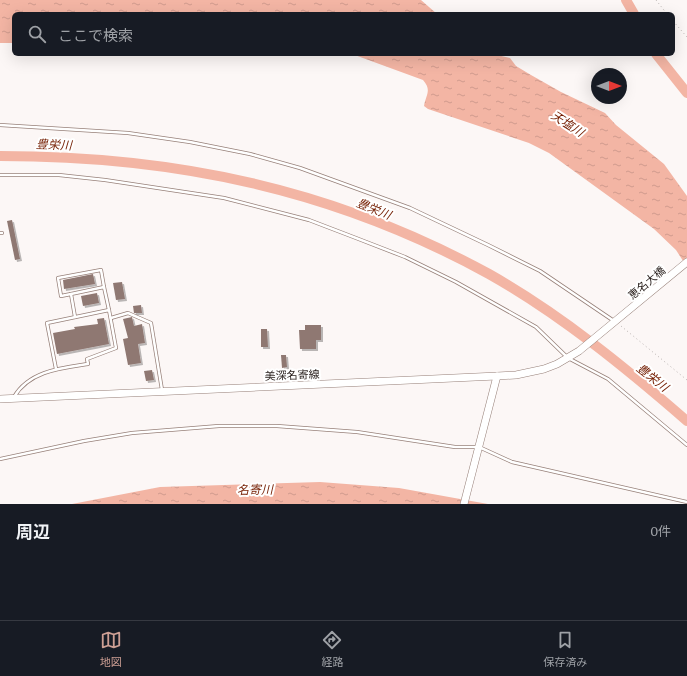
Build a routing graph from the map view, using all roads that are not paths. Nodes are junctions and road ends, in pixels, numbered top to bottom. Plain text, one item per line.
1 (0, 125) edge
2 (0, 174) edge
3 (687, 262) edge
4 (104, 287) junction
5 (71, 294) junction
6 (109, 310) junction
7 (75, 317) junction
8 (111, 318) junction
9 (616, 322) junction
10 (579, 351) joint
11 (568, 358) junction
12 (56, 369) junction
13 (497, 376) junction
14 (162, 390) junction
15 (14, 398) junction
16 (0, 399) edge
17 (687, 445) edge
18 (479, 447) junction
19 (0, 459) edge
20 (687, 502) edge
21 (464, 504) edge

1 - 9 lane
2 - 11 lane
3 - 9 main road, 恵名大橋
4 - 5 lane
4 - 5 lane
4 - 6 lane
5 - 7 lane
6 - 7 lane
6 - 8 lane
7 - 12 lane
8 - 12 lane
8 - 14 lane
9 - 10 main road, 恵名大橋
10 - 11 main road, 美深名寄線
11 - 13 main road, 美深名寄線
11 - 17 lane
12 - 15 lane
13 - 14 main road, 美深名寄線
13 - 18 main road
14 - 15 main road, 美深名寄線
15 - 16 main road, 美深名寄線
18 - 19 lane
18 - 20 lane
18 - 21 main road

